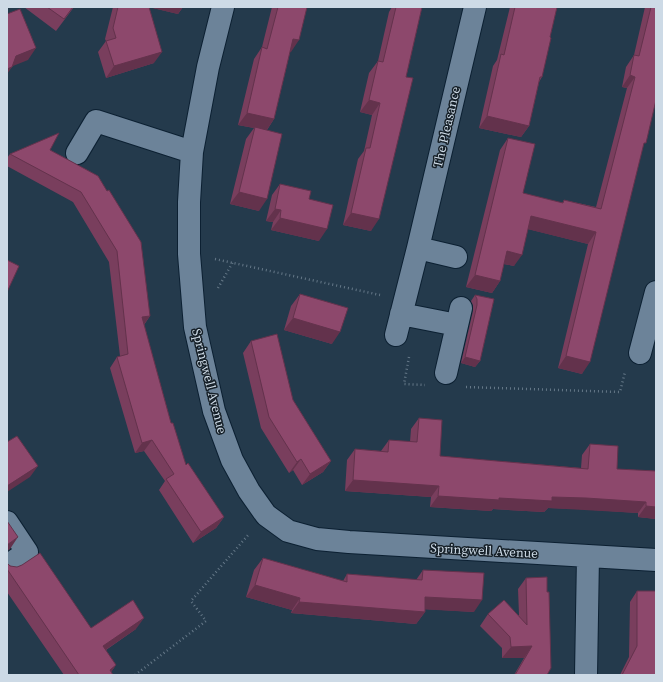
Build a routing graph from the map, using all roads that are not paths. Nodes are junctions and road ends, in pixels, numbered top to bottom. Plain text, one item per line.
1 (223, 7) edge
2 (474, 7) edge
3 (192, 152) junction
4 (77, 153) dead end
5 (418, 248) junction
6 (456, 257) dead end
7 (656, 292) edge
8 (403, 307) junction
9 (396, 335) road end
10 (640, 354) road end
11 (446, 373) dead end
12 (7, 522) edge
13 (588, 556) junction
14 (656, 560) edge
15 (7, 566) edge
16 (586, 675) edge

1 - 3 street, Springwell Avenue
2 - 5 street, The Pleasance
3 - 4 street
3 - 13 street, Springwell Avenue
5 - 6 street
5 - 8 street, The Pleasance
7 - 10 street
8 - 9 street, The Pleasance
8 - 11 street
12 - 15 street
13 - 14 street, Springwell Avenue
13 - 16 street

